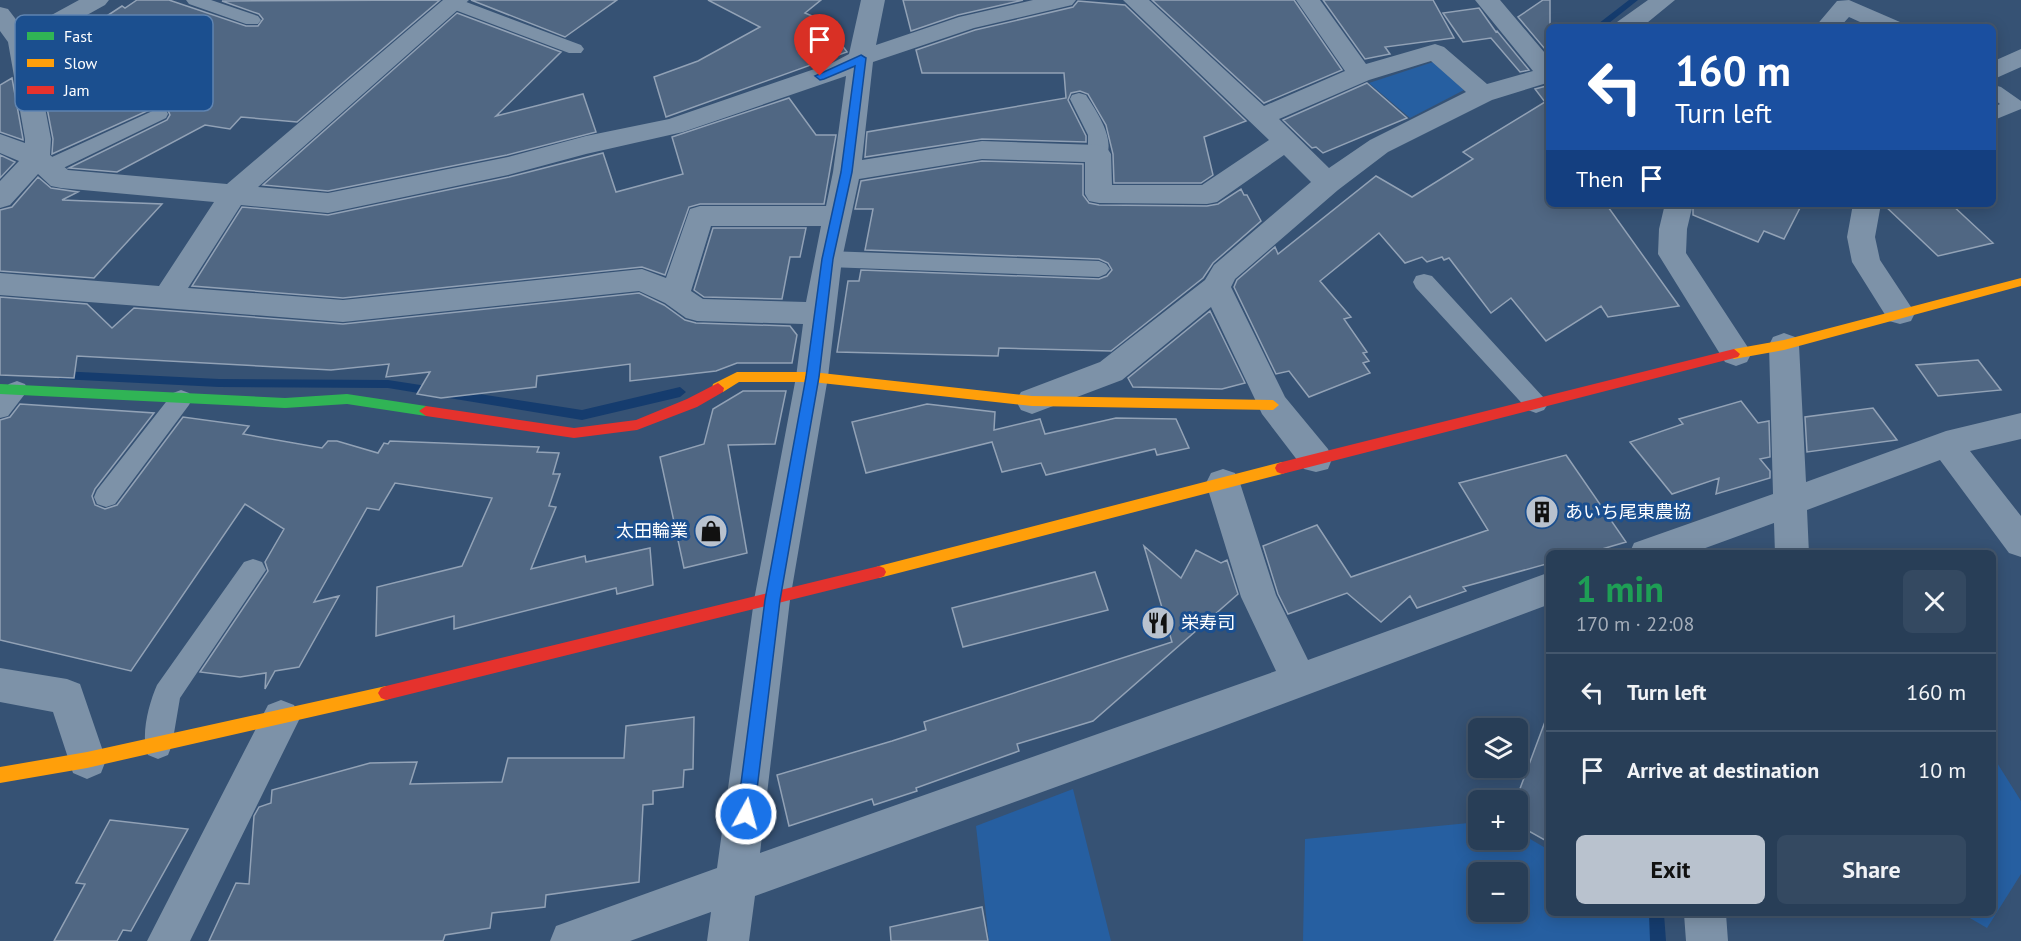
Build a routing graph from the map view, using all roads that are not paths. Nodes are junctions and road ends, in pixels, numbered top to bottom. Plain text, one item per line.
1 (97, 0) edge
2 (195, 0) edge
3 (873, 0) edge
4 (1064, 0) edge
5 (1135, 0) edge
6 (1308, 0) edge
7 (1487, 0) edge
8 (1663, 0) edge
9 (455, 2) edge
10 (1848, 11) edge
11 (0, 14) edge
12 (70, 15) edge
13 (252, 20) dead end
14 (1630, 24) edge
15 (1831, 24) edge
16 (1883, 24) edge
17 (15, 35) edge
18 (575, 49) dead end
19 (2021, 57) edge
20 (861, 58) junction
21 (1546, 70) edge
22 (1996, 70) edge
23 (1360, 74) junction
24 (1546, 75) edge
25 (1996, 92) edge
26 (1483, 94) junction
27 (1079, 99) dead end
28 (33, 111) edge
29 (1996, 113) edge
30 (159, 114) dead end
31 (1261, 117) junction
32 (0, 142) edge
33 (1285, 142) junction
34 (1098, 154) junction
35 (42, 163) junction
36 (847, 172) junction
37 (1328, 183) junction
38 (234, 193) junction
39 (0, 198) edge
40 (1678, 207) edge
41 (1867, 207) edge
42 (836, 216) junction
43 (828, 259) junction
44 (1099, 269) dead end
45 (1424, 282) dead end
46 (2021, 282) edge
47 (0, 284) edge
48 (1215, 287) junction
49 (675, 295) junction
50 (166, 298) junction
51 (819, 313) junction
52 (1900, 313) junction
53 (1784, 345) junction
54 (1736, 354) junction
55 (812, 377) junction
56 (9, 390) edge
57 (181, 399) junction
58 (1032, 400) junction
59 (1536, 404) junction
60 (1273, 405) junction
61 (0, 409) edge
62 (2021, 426) edge
63 (1946, 444) junction
64 (1316, 459) junction
65 (1223, 483) junction
66 (106, 497) dead end
67 (1788, 504) junction
68 (2021, 542) edge
69 (1657, 550) edge
70 (1792, 550) edge
71 (253, 570) dead end
72 (1546, 589) edge
73 (772, 600) junction
74 (1299, 681) junction
75 (0, 685) edge
76 (281, 718) junction
77 (158, 745) junction
78 (87, 760) junction
79 (0, 775) edge
80 (737, 882) junction
81 (1705, 916) edge
82 (168, 941) edge
83 (571, 941) edge
84 (728, 941) edge
85 (1707, 941) edge

1 - 12 street
2 - 13 lane
3 - 20 street
4 - 20 street
5 - 31 street
6 - 23 street
7 - 21 street
8 - 14 street
9 - 18 lane
9 - 38 street
10 - 15 street
10 - 16 street
11 - 17 street
19 - 22 street
20 - 36 street
20 - 38 street
23 - 26 street
23 - 31 street
24 - 26 street
25 - 29 lane
26 - 37 street
27 - 34 lane
28 - 35 street
30 - 35 lane
31 - 33 street
32 - 35 street
33 - 34 street
33 - 37 street
34 - 36 street
35 - 38 street
35 - 39 street
36 - 42 street
37 - 48 street
38 - 50 street
40 - 54 street
41 - 52 street
42 - 43 street
42 - 49 street
43 - 44 lane
43 - 51 street
45 - 59 lane
46 - 52 street
47 - 50 street
48 - 58 street
48 - 60 street
49 - 50 street
49 - 51 street
51 - 55 street
52 - 53 street
53 - 54 street
53 - 67 street
54 - 59 street
55 - 57 street
55 - 58 street
55 - 73 street
56 - 57 street
56 - 61 lane
57 - 66 lane
58 - 60 street
59 - 64 street
60 - 64 street
62 - 63 street
63 - 67 street
63 - 68 street
64 - 65 street
65 - 73 street
65 - 74 street
67 - 69 street
67 - 70 street
71 - 77 lane
72 - 74 street
73 - 76 street
73 - 80 street
74 - 80 street
75 - 78 street
76 - 77 street
76 - 82 street
77 - 78 street
78 - 79 street
80 - 83 street
80 - 84 street
81 - 85 street

